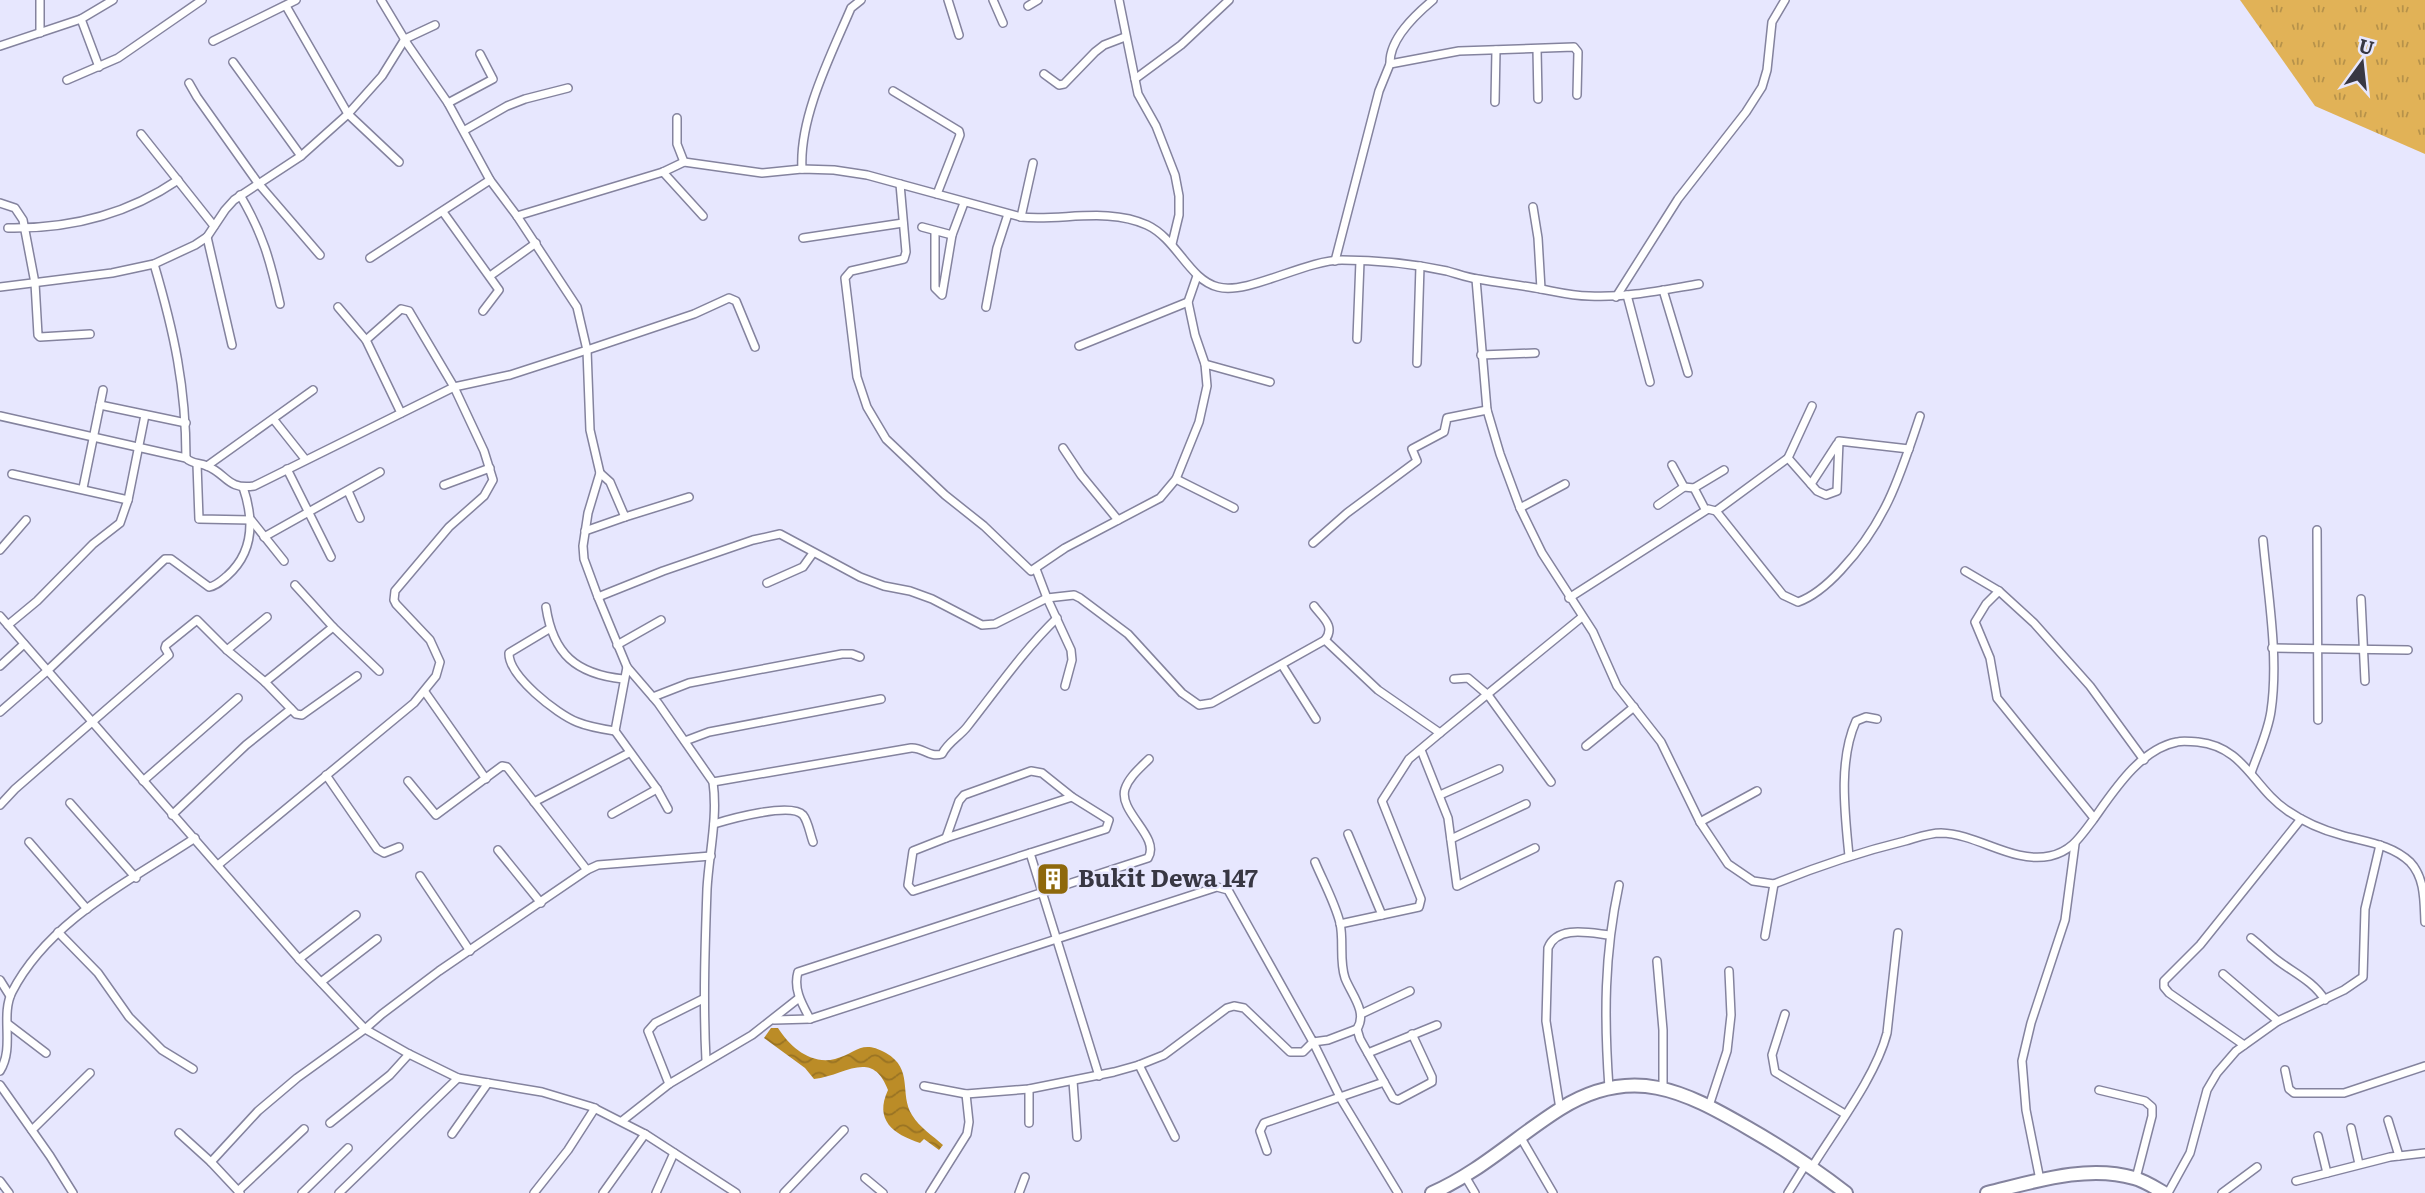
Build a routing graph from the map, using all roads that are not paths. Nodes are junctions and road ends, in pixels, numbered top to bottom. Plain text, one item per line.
1 (40, 0) edge
2 (113, 0) edge
3 (202, 0) edge
4 (296, 0) edge
5 (381, 0) edge
6 (861, 0) edge
7 (948, 0) edge
8 (993, 0) edge
9 (1038, 0) edge
10 (1119, 0) edge
11 (1229, 0) edge
12 (1433, 0) edge
13 (1785, 0) edge
14 (193, 3) edge
15 (286, 6) junction
16 (1028, 6) dead end
17 (81, 19) junction
18 (1003, 23) dead end
19 (435, 25) dead end
20 (40, 33) junction
21 (958, 36) dead end
22 (1125, 37) junction
23 (405, 39) junction
24 (213, 41) dead end
25 (0, 46) edge
26 (1538, 49) junction
27 (1496, 50) junction
28 (480, 54) dead end
29 (233, 62) dead end
30 (1390, 64) junction
31 (99, 68) junction
32 (1044, 74) dead end
33 (1135, 79) junction
34 (67, 80) dead end
35 (189, 83) dead end
36 (568, 88) dead end
37 (893, 91) dead end
38 (1577, 95) dead end
39 (1538, 99) dead end
40 (1495, 102) dead end
41 (448, 103) junction
42 (348, 114) junction
43 (677, 118) dead end
44 (465, 130) junction
45 (141, 134) dead end
46 (301, 156) junction
47 (399, 162) dead end
48 (684, 162) junction
49 (1033, 163) dead end
50 (802, 169) junction
51 (663, 172) junction
52 (178, 180) junction
53 (490, 180) junction
54 (258, 183) junction
55 (900, 184) junction
56 (937, 194) junction
57 (240, 195) junction
58 (0, 203) edge
59 (964, 203) junction
60 (1533, 207) dead end
61 (443, 212) junction
62 (1008, 214) junction
63 (517, 216) junction
64 (703, 216) dead end
65 (1021, 216) junction
66 (903, 223) junction
67 (214, 226) junction
68 (922, 227) dead end
69 (8, 228) dead end
70 (24, 228) junction
71 (935, 232) junction
72 (953, 234) junction
73 (207, 236) junction
74 (803, 238) dead end
75 (536, 243) junction
76 (1172, 244) junction
77 (320, 254) dead end
78 (370, 258) dead end
79 (1335, 261) junction
80 (1360, 261) junction
81 (154, 264) junction
82 (1420, 267) junction
83 (490, 276) junction
84 (1197, 276) junction
85 (1476, 279) junction
86 (35, 283) junction
87 (1699, 284) dead end
88 (0, 287) edge
89 (1541, 289) junction
90 (1663, 290) junction
91 (1627, 295) junction
92 (1616, 297) junction
93 (1188, 302) junction
94 (280, 304) dead end
95 (338, 307) dead end
96 (986, 307) dead end
97 (483, 311) dead end
98 (90, 334) dead end
99 (1357, 339) dead end
100 (366, 340) junction
101 (232, 345) dead end
102 (1079, 346) dead end
103 (755, 347) dead end
104 (587, 351) junction
105 (1535, 353) dead end
106 (1482, 355) junction
107 (1418, 363) dead end
108 (1205, 364) junction
109 (1688, 373) dead end
110 (1270, 382) dead end
111 (1650, 382) dead end
112 (454, 387) junction
113 (103, 390) dead end
114 (313, 390) dead end
115 (100, 405) junction
116 (1812, 406) dead end
117 (1487, 410) junction
118 (401, 413) junction
119 (145, 415) junction
120 (0, 416) edge
121 (1920, 416) dead end
122 (274, 420) junction
123 (186, 423) junction
124 (93, 437) junction
125 (1839, 441) junction
126 (1063, 448) dead end
127 (139, 449) junction
128 (1909, 449) junction
129 (186, 458) junction
130 (1788, 458) junction
131 (304, 459) junction
132 (197, 464) junction
133 (1672, 465) dead end
134 (207, 466) junction
135 (490, 468) junction
136 (287, 469) junction
137 (1724, 470) dead end
138 (380, 472) dead end
139 (600, 473) junction
140 (12, 474) dead end
141 (1176, 479) junction
142 (1565, 484) dead end
143 (1811, 484) junction
144 (444, 485) dead end
145 (243, 487) junction
146 (1684, 487) junction
147 (83, 488) junction
148 (1694, 488) junction
149 (348, 491) junction
150 (689, 497) dead end
151 (128, 500) junction
152 (1658, 505) dead end
153 (1234, 508) dead end
154 (1520, 508) junction
155 (1705, 509) junction
156 (1716, 511) junction
157 (307, 512) junction
158 (625, 517) junction
159 (360, 518) dead end
160 (26, 520) dead end
161 (251, 520) junction
162 (1118, 520) junction
163 (585, 530) junction
164 (2317, 530) dead end
165 (264, 537) junction
166 (2263, 540) dead end
167 (1313, 543) dead end
168 (0, 551) edge
169 (813, 553) junction
170 (331, 557) dead end
171 (284, 561) dead end
172 (1036, 569) junction
173 (1965, 571) dead end
174 (767, 583) dead end
175 (295, 585) dead end
176 (1999, 591) junction
177 (598, 597) junction
178 (1047, 598) junction
179 (1569, 598) junction
180 (2361, 599) dead end
181 (1314, 606) dead end
182 (546, 607) dead end
183 (0, 616) edge
184 (267, 617) dead end
185 (1582, 617) junction
186 (1057, 618) junction
187 (661, 620) dead end
188 (8, 625) junction
189 (549, 629) junction
190 (328, 631) junction
191 (1325, 640) junction
192 (24, 644) junction
193 (617, 645) junction
194 (2272, 648) junction
195 (2318, 649) junction
196 (227, 650) junction
197 (2365, 650) junction
198 (2407, 650) dead end
199 (860, 657) dead end
200 (1282, 665) junction
201 (0, 666) edge
202 (627, 667) junction
203 (47, 671) junction
204 (379, 671) dead end
205 (357, 676) dead end
206 (1454, 679) dead end
207 (639, 681) junction
208 (2365, 681) dead end
209 (265, 682) junction
210 (623, 684) junction
211 (1065, 686) dead end
212 (425, 692) junction
213 (1488, 695) junction
214 (653, 697) junction
215 (238, 698) dead end
216 (881, 699) dead end
217 (1634, 708) junction
218 (291, 709) junction
219 (0, 712) edge
220 (1316, 719) dead end
221 (1877, 719) dead end
222 (2318, 720) dead end
223 (92, 721) junction
224 (615, 731) junction
225 (1440, 733) junction
226 (685, 741) junction
227 (1586, 746) dead end
228 (1421, 750) junction
229 (629, 753) junction
230 (1149, 759) dead end
231 (2144, 760) junction
232 (1499, 769) dead end
233 (2251, 773) junction
234 (326, 775) junction
235 (486, 779) junction
236 (143, 781) junction
237 (408, 781) dead end
238 (713, 782) junction
239 (1551, 782) dead end
240 (657, 789) junction
241 (1757, 791) dead end
242 (1440, 795) junction
243 (1072, 797) junction
244 (534, 802) junction
245 (70, 803) dead end
246 (1526, 804) dead end
247 (0, 805) edge
248 (668, 809) dead end
249 (612, 814) dead end
250 (172, 815) junction
251 (2094, 818) junction
252 (2301, 819) junction
253 (1700, 822) junction
254 (714, 824) junction
255 (1348, 834) dead end
256 (195, 838) junction
257 (946, 838) junction
258 (1451, 839) junction
259 (29, 842) dead end
260 (813, 842) dead end
261 (2075, 845) junction
262 (2380, 845) junction
263 (399, 847) dead end
264 (1535, 848) dead end
265 (498, 850) dead end
266 (1030, 853) junction
267 (710, 856) junction
268 (1849, 856) junction
269 (1315, 862) dead end
270 (218, 864) junction
271 (587, 870) junction
272 (420, 876) dead end
273 (135, 878) junction
274 (1774, 884) junction
275 (1619, 885) dead end
276 (1043, 893) junction
277 (541, 903) junction
278 (88, 909) junction
279 (356, 915) dead end
280 (1382, 915) junction
281 (2425, 922) edge
282 (1340, 924) junction
283 (58, 932) junction
284 (1898, 933) dead end
285 (1609, 935) junction
286 (1765, 936) dead end
287 (2251, 937) dead end
288 (377, 939) dead end
289 (1057, 940) junction
290 (470, 951) junction
291 (299, 959) junction
292 (1657, 961) dead end
293 (1729, 971) dead end
294 (2223, 974) dead end
295 (0, 980) edge
296 (321, 982) junction
297 (1410, 991) dead end
298 (10, 996) junction
299 (799, 998) junction
300 (703, 999) junction
301 (2325, 1000) junction
302 (1362, 1014) junction
303 (1785, 1014) dead end
304 (810, 1019) junction
305 (774, 1020) junction
306 (2278, 1021) junction
307 (8, 1024) junction
308 (1437, 1025) dead end
309 (366, 1029) junction
310 (1357, 1029) junction
311 (1412, 1034) junction
312 (1313, 1042) junction
313 (2244, 1045) junction
314 (46, 1053) dead end
315 (1368, 1053) junction
316 (409, 1055) junction
317 (706, 1060) junction
318 (1139, 1065) junction
319 (2425, 1066) edge
320 (193, 1069) dead end
321 (2285, 1070) dead end
322 (0, 1071) edge
323 (90, 1073) dead end
324 (1100, 1076) junction
325 (458, 1078) junction
326 (1073, 1081) junction
327 (1384, 1082) junction
328 (488, 1083) junction
329 (669, 1084) junction
330 (0, 1085) edge
331 (924, 1086) dead end
332 (1663, 1087) junction
333 (1608, 1088) junction
334 (1029, 1089) junction
335 (2099, 1090) dead end
336 (966, 1094) junction
337 (1341, 1098) junction
338 (1709, 1106) junction
339 (595, 1108) junction
340 (1560, 1109) junction
341 (1845, 1114) junction
342 (2388, 1120) dead end
343 (622, 1122) junction
344 (1029, 1123) dead end
345 (330, 1124) dead end
346 (2351, 1128) dead end
347 (304, 1129) dead end
348 (32, 1130) junction
349 (844, 1130) dead end
350 (179, 1133) dead end
351 (452, 1134) dead end
352 (645, 1134) junction
353 (2318, 1136) dead end
354 (1077, 1137) dead end
355 (1175, 1137) dead end
356 (1521, 1138) junction
357 (348, 1148) dead end
358 (1268, 1151) dead end
359 (674, 1153) junction
360 (2425, 1153) edge
361 (2399, 1156) junction
362 (211, 1162) junction
363 (2359, 1164) junction
364 (1809, 1165) junction
365 (2257, 1167) dead end
366 (2327, 1173) junction
367 (1465, 1176) junction
368 (1025, 1177) dead end
369 (865, 1178) dead end
370 (2136, 1178) junction
371 (2040, 1180) junction
372 (0, 1181) edge
373 (2296, 1181) dead end
374 (239, 1192) edge
375 (9, 1193) edge
376 (73, 1193) edge
377 (302, 1193) edge
378 (339, 1193) edge
379 (534, 1193) edge
380 (603, 1193) edge
381 (656, 1193) edge
382 (736, 1193) edge
383 (783, 1193) edge
384 (883, 1193) edge
385 (930, 1193) edge
386 (1019, 1193) edge
387 (1398, 1193) edge
388 (1432, 1193) edge
389 (1475, 1193) edge
390 (1553, 1193) edge
391 (1788, 1193) edge
392 (1846, 1193) edge
393 (1987, 1193) edge
394 (2166, 1193) edge
395 (2222, 1193) edge

1 - 20 street
2 - 17 street
3 - 14 street
4 - 15 street
5 - 23 street
6 - 50 street
7 - 21 street
8 - 18 street
9 - 16 street
10 - 22 street
11 - 33 street
12 - 30 street
13 - 92 street
14 - 31 street
15 - 24 street
15 - 42 street
17 - 20 street
17 - 31 street
19 - 23 street
20 - 25 street
22 - 32 street
22 - 33 street
23 - 41 street
23 - 42 street
26 - 27 street
26 - 38 street
26 - 39 street
27 - 30 street
27 - 40 street
28 - 41 street
29 - 46 street
30 - 79 street
31 - 34 street
33 - 76 street
35 - 54 street
36 - 44 street
37 - 56 street
41 - 44 street
42 - 46 street
42 - 47 street
43 - 48 street
44 - 53 street
45 - 52 street
46 - 54 street
48 - 50 street
48 - 51 street
49 - 65 street
50 - 55 street
51 - 63 street
51 - 64 street
52 - 67 street
52 - 70 street
53 - 61 street
53 - 63 street
54 - 57 street
54 - 77 street
55 - 56 street
55 - 66 street
56 - 59 street
57 - 67 street
57 - 94 street
58 - 70 street
59 - 62 street
59 - 72 street
60 - 89 street
61 - 78 street
61 - 83 street
62 - 65 street
62 - 96 street
63 - 75 street
65 - 76 street
66 - 74 street
66 - 172 street
67 - 73 street
68 - 71 street
69 - 70 street
70 - 86 street
71 - 72 street
71 - 72 street
73 - 81 street
73 - 101 street
75 - 83 street
75 - 104 street
76 - 84 street
79 - 80 street
79 - 84 street
80 - 82 street
80 - 99 street
81 - 86 street
81 - 123 street
82 - 85 street
82 - 107 street
83 - 97 street
84 - 93 street
85 - 89 street
85 - 106 street
86 - 88 street
86 - 98 street
87 - 90 street
89 - 92 street
90 - 91 street
90 - 109 street
91 - 92 street
91 - 111 street
93 - 102 street
93 - 108 street
95 - 100 street
100 - 112 street
100 - 118 street
103 - 104 street
104 - 112 street
104 - 139 street
105 - 106 street
106 - 117 street
108 - 110 street
108 - 141 street
112 - 118 street
112 - 135 street
113 - 115 street
114 - 122 street
115 - 119 street
115 - 124 street
116 - 130 street
117 - 154 street
117 - 167 street
118 - 131 street
119 - 123 street
119 - 127 street
120 - 124 street
121 - 128 street
122 - 131 street
122 - 134 street
123 - 129 street
124 - 127 street
124 - 147 street
125 - 128 street
125 - 143 street
125 - 143 street
126 - 162 street
127 - 129 street
127 - 151 street
128 - 156 street
129 - 132 street
130 - 143 street
130 - 156 street
131 - 136 street
132 - 134 street
132 - 161 street
133 - 146 street
134 - 145 street
135 - 144 street
135 - 212 street
136 - 145 street
136 - 157 street
137 - 148 street
138 - 149 street
139 - 158 street
139 - 163 street
140 - 147 street
141 - 153 street
141 - 162 street
142 - 154 street
145 - 161 street
146 - 148 street
146 - 152 street
147 - 151 street
148 - 155 street
149 - 157 street
149 - 159 street
150 - 158 street
151 - 188 street
154 - 179 street
155 - 156 street
155 - 179 street
157 - 165 street
157 - 170 street
158 - 163 street
160 - 168 street
161 - 165 street
161 - 203 street
162 - 172 street
163 - 177 street
164 - 195 street
165 - 171 street
166 - 194 street
169 - 174 street
169 - 177 street
169 - 178 street
172 - 178 street
173 - 176 street
175 - 190 street
176 - 231 street
176 - 251 street
177 - 193 street
178 - 186 street
178 - 200 street
179 - 185 street
180 - 197 street
181 - 191 street
182 - 189 street
183 - 188 street
184 - 196 street
185 - 213 street
185 - 217 street
186 - 211 street
186 - 238 street
187 - 193 street
188 - 192 street
189 - 210 street
189 - 224 street
190 - 204 street
190 - 209 street
191 - 200 street
191 - 225 street
192 - 201 street
192 - 203 street
193 - 202 street
194 - 195 street
194 - 233 street
195 - 197 street
195 - 222 street
196 - 209 street
196 - 223 street
197 - 198 street
197 - 208 street
199 - 214 street
200 - 220 street
202 - 207 street
202 - 210 street
203 - 219 street
203 - 223 street
205 - 218 street
206 - 213 street
207 - 210 street
207 - 214 street
209 - 218 street
210 - 224 street
212 - 234 street
212 - 235 street
213 - 225 street
213 - 239 street
214 - 226 street
215 - 236 street
216 - 226 street
217 - 227 street
217 - 253 street
218 - 250 street
221 - 268 street
223 - 236 street
223 - 247 street
224 - 229 street
225 - 228 street
226 - 238 street
228 - 242 street
228 - 280 street
229 - 240 street
229 - 244 street
230 - 276 street
231 - 233 street
231 - 251 street
232 - 242 street
233 - 252 street
234 - 263 street
234 - 270 street
235 - 237 street
235 - 244 street
236 - 250 street
238 - 254 street
240 - 248 street
240 - 249 street
241 - 253 street
242 - 258 street
243 - 257 street
243 - 257 street
243 - 266 street
244 - 271 street
245 - 273 street
246 - 258 street
250 - 256 street
251 - 261 street
252 - 262 street
252 - 313 street
253 - 274 street
254 - 260 street
254 - 267 street
255 - 280 street
256 - 270 street
256 - 273 street
257 - 266 street
258 - 264 street
259 - 278 street
261 - 268 street
261 - 371 street
262 - 281 street
262 - 301 street
265 - 277 street
266 - 276 street
267 - 271 street
267 - 300 street
268 - 274 street
269 - 282 street
270 - 291 street
271 - 277 street
272 - 290 street
273 - 278 street
274 - 286 street
275 - 285 street
276 - 289 street
276 - 299 street
277 - 290 street
278 - 283 street
279 - 291 street
280 - 282 street
282 - 302 street
283 - 298 street
283 - 320 street
284 - 341 street
285 - 333 street
285 - 340 street
287 - 301 street
288 - 296 street
289 - 304 street
289 - 312 street
289 - 324 street
290 - 309 street
291 - 296 street
292 - 332 street
293 - 338 street
294 - 306 street
295 - 298 street
296 - 309 street
297 - 302 street
298 - 307 street
299 - 304 street
299 - 305 street
300 - 317 street
300 - 329 street
301 - 306 street
302 - 310 street
303 - 341 street
304 - 305 street
305 - 317 street
306 - 313 street
307 - 314 street
307 - 322 street
308 - 311 street
309 - 316 street
309 - 362 street
310 - 312 street
310 - 315 street
311 - 315 street
311 - 327 street
312 - 318 street
312 - 337 street
313 - 394 street
315 - 327 street
316 - 325 street
316 - 345 street
317 - 329 street
318 - 324 street
318 - 355 street
319 - 321 street
323 - 348 street
324 - 326 street
325 - 328 street
325 - 378 street
326 - 334 street
326 - 354 street
327 - 337 street
328 - 339 street
328 - 351 street
329 - 343 street
330 - 348 street
331 - 336 street
332 - 333 highway
332 - 338 highway
333 - 340 highway
334 - 336 street
334 - 344 street
335 - 370 street
336 - 385 street
337 - 358 street
337 - 387 street
338 - 364 highway
339 - 343 street
339 - 379 street
340 - 356 highway
341 - 364 street
342 - 361 street
343 - 352 street
346 - 363 street
347 - 374 street
348 - 376 street
349 - 383 street
350 - 362 street
352 - 359 street
352 - 380 street
353 - 366 street
356 - 367 highway
356 - 390 street
357 - 377 street
359 - 381 street
359 - 382 street
360 - 361 street
361 - 363 street
362 - 374 street
363 - 366 street
364 - 391 street
364 - 392 highway
365 - 395 street
366 - 373 street
367 - 388 highway
367 - 389 street
368 - 386 street
369 - 384 street
370 - 371 highway
370 - 394 highway
371 - 393 highway
372 - 375 street

